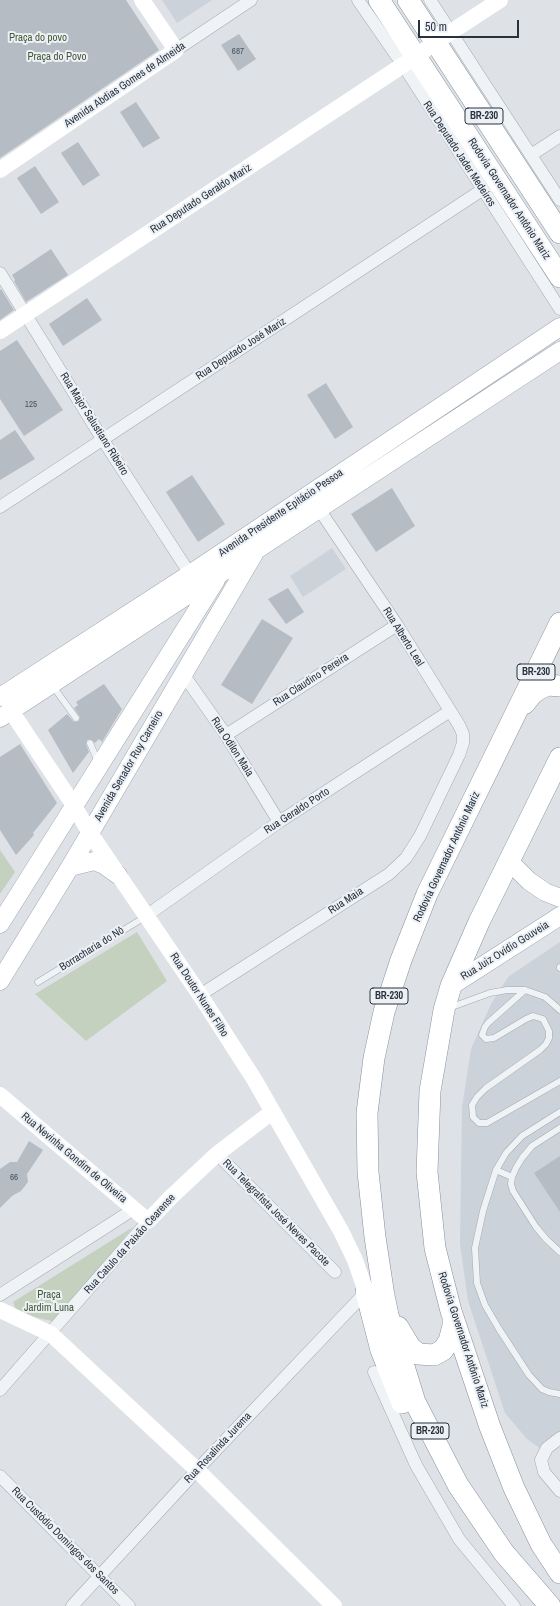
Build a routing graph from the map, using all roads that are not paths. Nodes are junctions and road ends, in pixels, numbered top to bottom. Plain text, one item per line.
1 (142, 0) edge
2 (251, 0) edge
3 (358, 0) edge
4 (379, 0) edge
5 (408, 0) edge
6 (430, 0) edge
7 (500, 0) edge
8 (452, 32) junction
9 (176, 50) junction
10 (403, 66) junction
11 (560, 136) edge
12 (531, 155) junction
13 (0, 170) edge
14 (482, 190) junction
15 (560, 200) edge
16 (560, 233) edge
17 (0, 273) edge
18 (560, 277) edge
19 (560, 309) edge
20 (26, 314) junction
21 (560, 327) edge
22 (0, 332) edge
23 (560, 351) edge
24 (103, 440) junction
25 (0, 507) edge
26 (319, 509) junction
27 (229, 548) junction
28 (256, 550) junction
29 (190, 574) junction
30 (219, 575) junction
31 (560, 623) edge
32 (397, 625) junction
33 (183, 674) junction
34 (51, 684) junction
35 (560, 686) edge
36 (4, 709) edge
37 (450, 711) junction
38 (76, 718) dead end
39 (511, 720) junction
40 (226, 735) junction
41 (90, 743) dead end
42 (560, 758) edge
43 (99, 765) junction
44 (452, 770) joint
45 (74, 806) junction
46 (279, 822) junction
47 (90, 833) junction
48 (509, 861) junction
49 (70, 867) junction
50 (118, 875) junction
51 (560, 898) edge
52 (146, 916) junction
53 (560, 916) edge
54 (0, 924) edge
55 (0, 981) edge
56 (38, 982) dead end
57 (451, 986) junction
58 (525, 990) junction
59 (200, 995) junction
60 (444, 1010) junction
61 (560, 1010) edge
62 (560, 1081) edge
63 (0, 1095) edge
64 (272, 1112) junction
65 (560, 1112) edge
66 (560, 1128) edge
67 (217, 1154) junction
68 (496, 1170) junction
69 (512, 1177) junction
70 (134, 1209) junction
71 (148, 1220) junction
72 (560, 1252) edge
73 (335, 1272) dead end
74 (375, 1294) junction
75 (0, 1295) edge
76 (0, 1310) edge
77 (451, 1311) junction
78 (50, 1334) junction
79 (374, 1372) dead end
80 (0, 1390) edge
81 (560, 1394) edge
82 (560, 1438) edge
83 (197, 1470) junction
84 (0, 1476) edge
85 (560, 1492) edge
86 (560, 1573) edge
87 (100, 1576) junction
88 (72, 1606) edge
89 (130, 1606) edge
90 (334, 1606) edge
91 (514, 1606) edge
92 (550, 1606) edge

1 - 9 street
2 - 9 street, Avenida Abdias Gomes de Almeida
3 - 10 street, Rua Deputado Jader Medeiros
4 - 18 highway, Rodovia Governador Antônio Mariz / BR-230
5 - 16 highway, BR-230
6 - 8 street
7 - 8 street, Rua Deputado Geraldo Mariz
8 - 10 street, Rua Deputado Geraldo Mariz, bridge
8 - 12 street
9 - 13 street, Avenida Abdias Gomes de Almeida
10 - 14 street, Rua Deputado Jader Medeiros
10 - 20 street, Rua Deputado Geraldo Mariz
11 - 12 street
12 - 15 street
14 - 19 street, Rua Deputado Jader Medeiros
14 - 24 street, Rua Deputado José Mariz
17 - 20 street, Rua Major Salustiano Ribeiro
20 - 22 street, Rua Deputado Geraldo Mariz
20 - 24 street, Rua Major Salustiano Ribeiro
21 - 27 main road, Avenida Presidente Epitácio Pessoa
23 - 26 main road, Avenida Presidente Epitácio Pessoa
24 - 25 street, Rua Deputado José Mariz
24 - 29 street, Rua Major Salustiano Ribeiro
26 - 28 main road, Avenida Presidente Epitácio Pessoa
26 - 32 street, Rua Alberto Leal
27 - 29 main road, Avenida Presidente Epitácio Pessoa
27 - 30 main road
28 - 30 main road, Avenida Presidente Epitácio Pessoa
28 - 33 main road, Avenida Senador Ruy Carneiro
29 - 36 main road, Avenida Presidente Epitácio Pessoa
30 - 34 main road, Avenida Presidente Epitácio Pessoa
30 - 43 main road
31 - 39 highway, Rodovia Governador Antônio Mariz / BR-230
32 - 37 street, Rua Alberto Leal
32 - 40 street, Rua Claudino Pereira
33 - 40 street, Rua Odilon Maia
33 - 47 main road, Avenida Senador Ruy Carneiro
34 - 36 main road, Avenida Presidente Epitácio Pessoa
34 - 38 lane
35 - 39 highway
36 - 45 street, Rua Doutor Nunes Filho
37 - 44 street, Rua Alberto Leal
37 - 46 street, Rua Geraldo Porto
39 - 74 highway, Rodovia Governador Antônio Mariz / BR-230
40 - 46 street, Rua Odilon Maia
41 - 43 lane
42 - 48 highway, Rodovia Governador Antônio Mariz
43 - 45 main road
44 - 59 street, Rua Maia
45 - 47 street, Rua Doutor Nunes Filho
45 - 54 main road
46 - 52 street, Rua Geraldo Porto
47 - 49 main road, Avenida Senador Ruy Carneiro
47 - 50 street, Rua Doutor Nunes Filho
48 - 51 main road
48 - 57 highway, Rodovia Governador Antônio Mariz
49 - 50 main road
49 - 55 main road, Avenida Senador Ruy Carneiro
50 - 52 street, Rua Doutor Nunes Filho
52 - 56 lane, Borracharia do Nô
52 - 59 street, Rua Doutor Nunes Filho
53 - 57 main road, Rua Juiz Ovídio Gouveia
57 - 60 highway, Rodovia Governador Antônio Mariz
58 - 60 lane
58 - 61 lane
58 - 62 lane
59 - 64 street, Rua Doutor Nunes Filho
60 - 77 highway, Rodovia Governador Antônio Mariz
63 - 70 street, Rua Nevinha Gondim de Oliveira
64 - 67 street, Rua Catulo da Paixão Cearense
64 - 74 street, Rua Doutor Nunes Filho
65 - 68 lane
66 - 69 lane
67 - 71 street, Rua Catulo da Paixão Cearense
67 - 73 street, Rua Telegrafista José Neves Pacote
68 - 69 lane
68 - 81 lane
69 - 72 lane
70 - 71 street, Rua Nevinha Gondim de Oliveira
70 - 75 street
71 - 78 street, Rua Catulo da Paixão Cearense
74 - 77 highway
74 - 83 street, Rua Rosalinda Jurema
74 - 92 highway, Rodovia Governador Antônio Mariz / BR-230
76 - 78 street
77 - 86 highway, Rodovia Governador Antônio Mariz
78 - 80 street, Rua Catulo da Paixão Cearense
78 - 83 street
79 - 91 street
82 - 85 street
83 - 87 street, Rua Rosalinda Jurema
83 - 90 street
84 - 87 street, Rua Custódio Domingos dos Santos
87 - 88 street, Rua Rosalinda Jurema
87 - 89 street, Rua Custódio Domingos dos Santos

